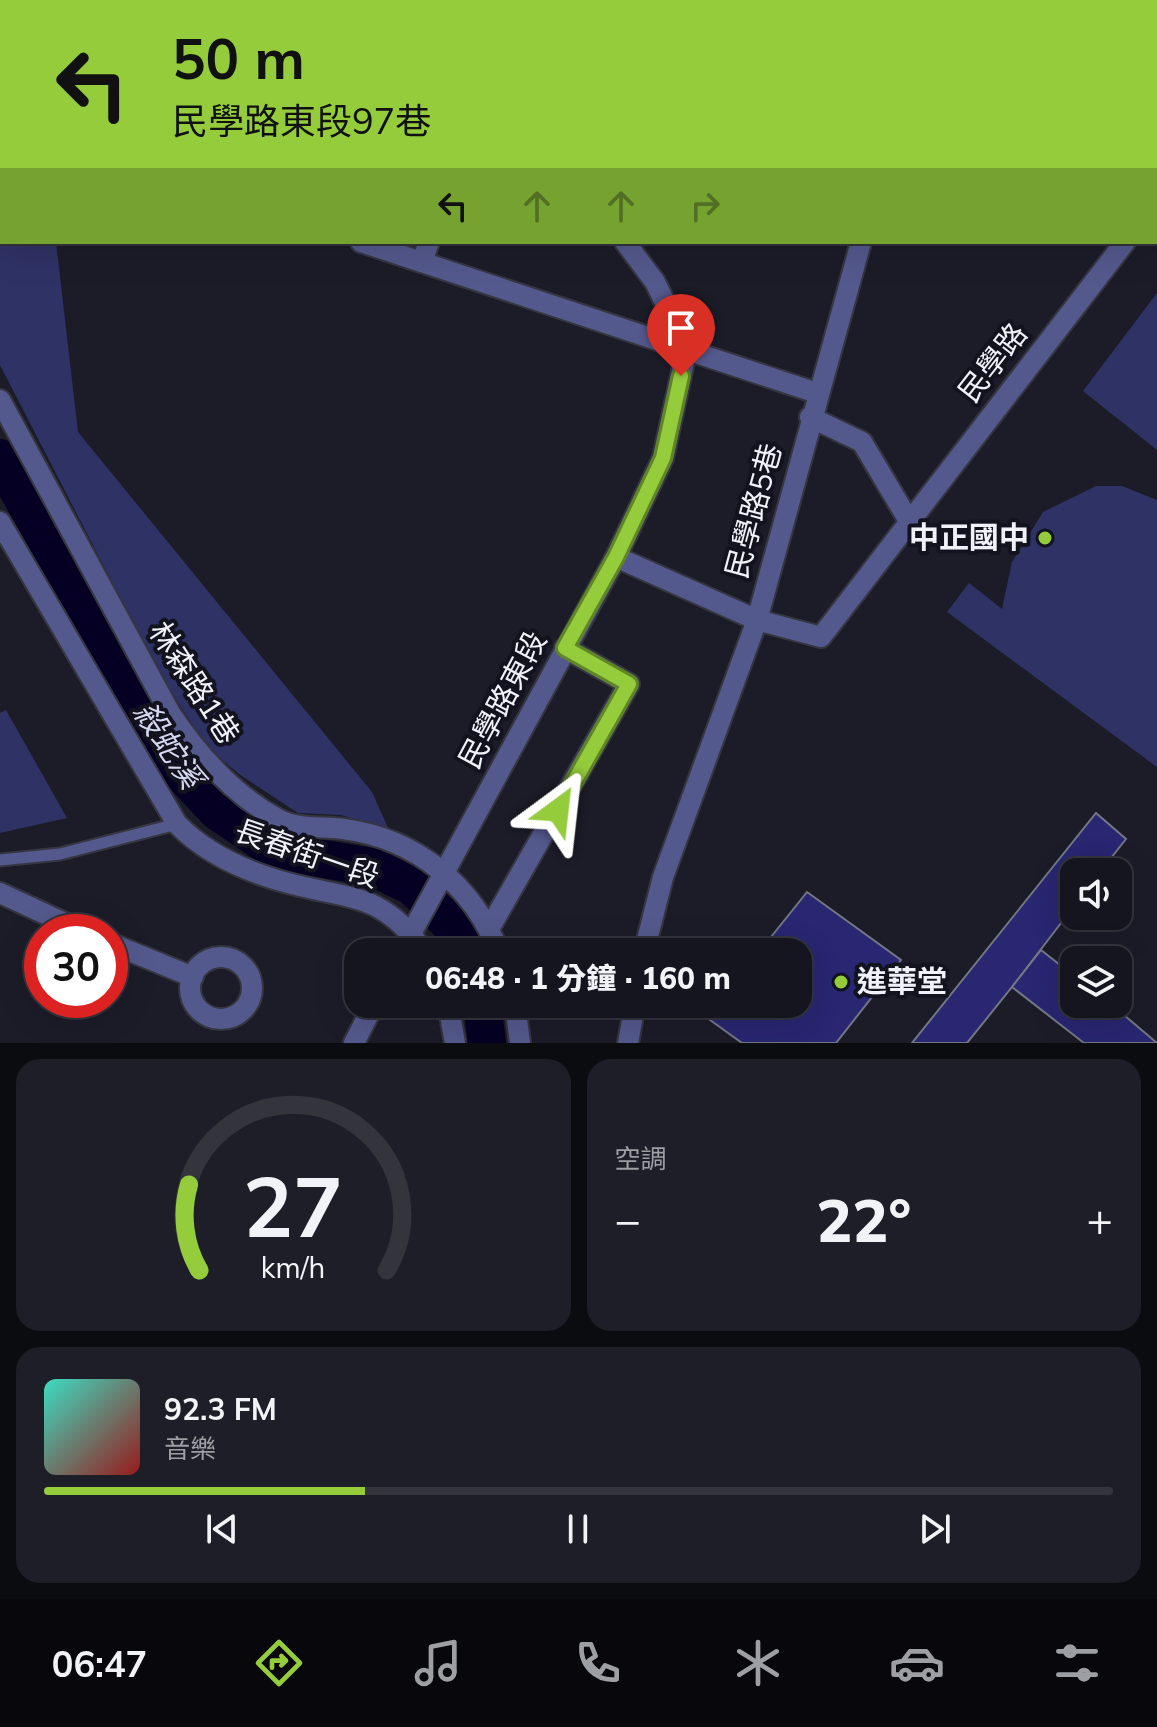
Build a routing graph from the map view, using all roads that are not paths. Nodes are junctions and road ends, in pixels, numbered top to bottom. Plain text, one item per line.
1 (367, 244) edge
2 (428, 244) edge
3 (626, 244) edge
4 (860, 244) edge
5 (1123, 244) edge
6 (422, 262) junction
7 (687, 348) junction
8 (817, 393) junction
9 (0, 400) edge
10 (810, 417) junction
11 (909, 521) junction
12 (0, 522) edge
13 (616, 557) junction
14 (757, 620) junction
15 (565, 648) junction
16 (177, 824) junction
17 (0, 860) edge
18 (445, 872) junction
19 (0, 893) edge
20 (45, 914) edge
21 (489, 929) junction
22 (411, 932) junction
23 (408, 938) edge
24 (415, 938) edge
25 (493, 938) edge
26 (648, 938) edge
27 (128, 950) edge
28 (193, 977) dead end
29 (367, 1018) edge
30 (451, 1018) edge
31 (517, 1018) edge
32 (632, 1018) edge
33 (354, 1043) edge
34 (455, 1043) edge
35 (520, 1043) edge
36 (628, 1043) edge

1 - 6 street
2 - 6 street
3 - 7 street
4 - 8 street, 民學路5巷
5 - 11 street, 民學路
6 - 7 street
7 - 8 street
7 - 13 street, 民學路東段
8 - 10 street, 民學路5巷
9 - 18 street, 林森路1巷
10 - 11 street
10 - 14 street, 民學路5巷
11 - 14 street
12 - 16 street, 長春街一段
13 - 14 street
13 - 15 street, 民學路東段
14 - 26 street
15 - 18 street, 民學路東段
15 - 21 street
16 - 17 lane
16 - 22 street, 長春街一段
18 - 21 street, 林森路1巷
18 - 22 street, 民學路東段
19 - 20 street
21 - 25 street, 林森路1巷
22 - 23 street, 民學路東段
22 - 24 street, 長春街一段
27 - 28 street
29 - 33 street
30 - 34 street
31 - 35 street
32 - 36 street

